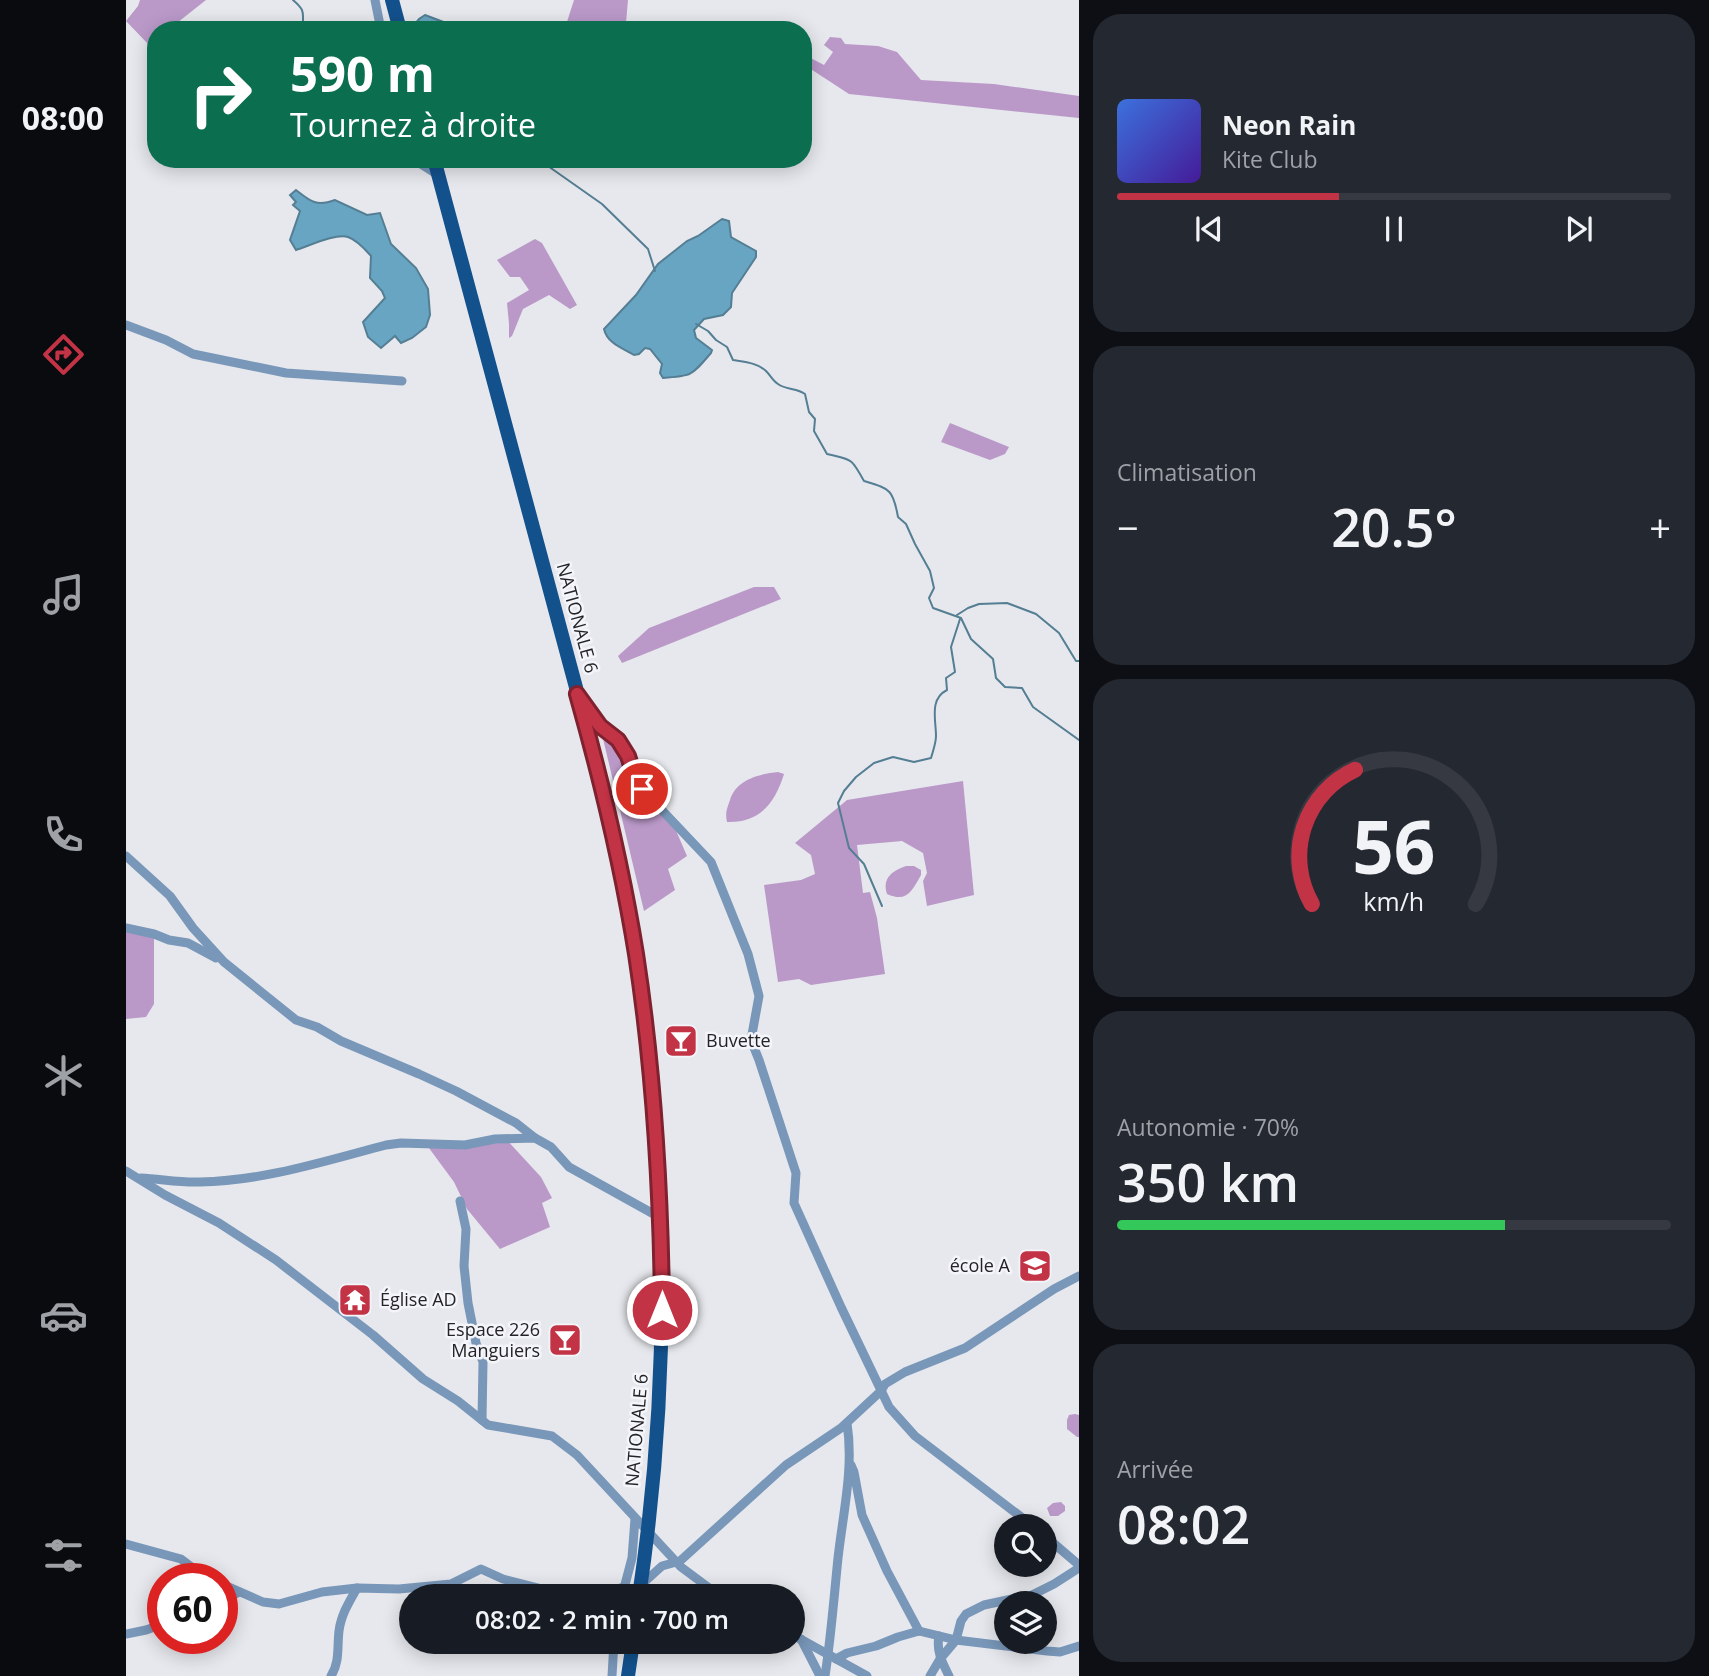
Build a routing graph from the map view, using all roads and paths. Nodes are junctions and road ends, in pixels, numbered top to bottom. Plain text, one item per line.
1 (375, 0) edge
2 (392, 0) edge
3 (379, 21) edge
4 (398, 21) edge
5 (427, 168) edge
6 (436, 168) edge
7 (438, 175) junction
8 (126, 325) edge
9 (402, 381) dead end
10 (577, 694) junction
11 (126, 856) edge
12 (126, 928) edge
13 (224, 962) junction
14 (535, 1138) junction
15 (126, 1171) edge
16 (137, 1178) junction
17 (460, 1201) dead end
18 (659, 1217) junction
19 (1079, 1276) edge
20 (881, 1391) junction
21 (482, 1420) junction
22 (846, 1423) junction
23 (850, 1463) junction
24 (1016, 1514) edge
25 (635, 1518) junction
26 (647, 1531) junction
27 (126, 1544) edge
28 (1057, 1547) edge
29 (186, 1563) edge
30 (677, 1563) junction
31 (1079, 1566) edge
32 (451, 1584) edge
33 (523, 1584) edge
34 (625, 1584) edge
35 (641, 1584) edge
36 (646, 1584) edge
37 (704, 1584) edge
38 (357, 1588) junction
39 (399, 1589) edge
40 (239, 1592) edge
41 (147, 1628) edge
42 (919, 1631) junction
43 (126, 1634) edge
44 (939, 1636) junction
45 (956, 1640) junction
46 (805, 1642) edge
47 (1079, 1646) edge
48 (805, 1652) edge
49 (613, 1654) edge
50 (631, 1654) edge
51 (832, 1657) junction
52 (940, 1660) junction
53 (331, 1676) edge
54 (612, 1676) edge
55 (628, 1676) edge
56 (820, 1676) edge
57 (825, 1676) edge
58 (867, 1676) edge
59 (930, 1676) edge
60 (949, 1676) edge

1 - 3 street
2 - 4 main road
5 - 7 street
6 - 7 main road, NATIONALE 6
7 - 10 main road, NATIONALE 6
8 - 9 street
10 - 18 main road, NATIONALE 6
10 - 20 street
11 - 13 street
12 - 13 street
13 - 14 street
14 - 16 street
14 - 18 street
15 - 16 street
16 - 21 street
17 - 21 street
18 - 26 main road, NATIONALE 6
19 - 20 street
20 - 22 street
20 - 24 street
21 - 25 street
22 - 23 street
22 - 30 street
23 - 42 street
23 - 51 street
25 - 26 street
25 - 34 street
26 - 30 street
26 - 35 main road, NATIONALE 6
27 - 29 street
28 - 31 street
30 - 36 street
30 - 37 street
31 - 45 street
32 - 33 street
38 - 39 street
38 - 40 street
38 - 53 street
41 - 43 street
42 - 44 street
42 - 51 street
44 - 45 street
44 - 52 street
45 - 47 street
45 - 52 street
46 - 51 street
48 - 56 street
49 - 54 street
50 - 55 main road
51 - 57 street
51 - 58 street
52 - 59 street
52 - 60 street

